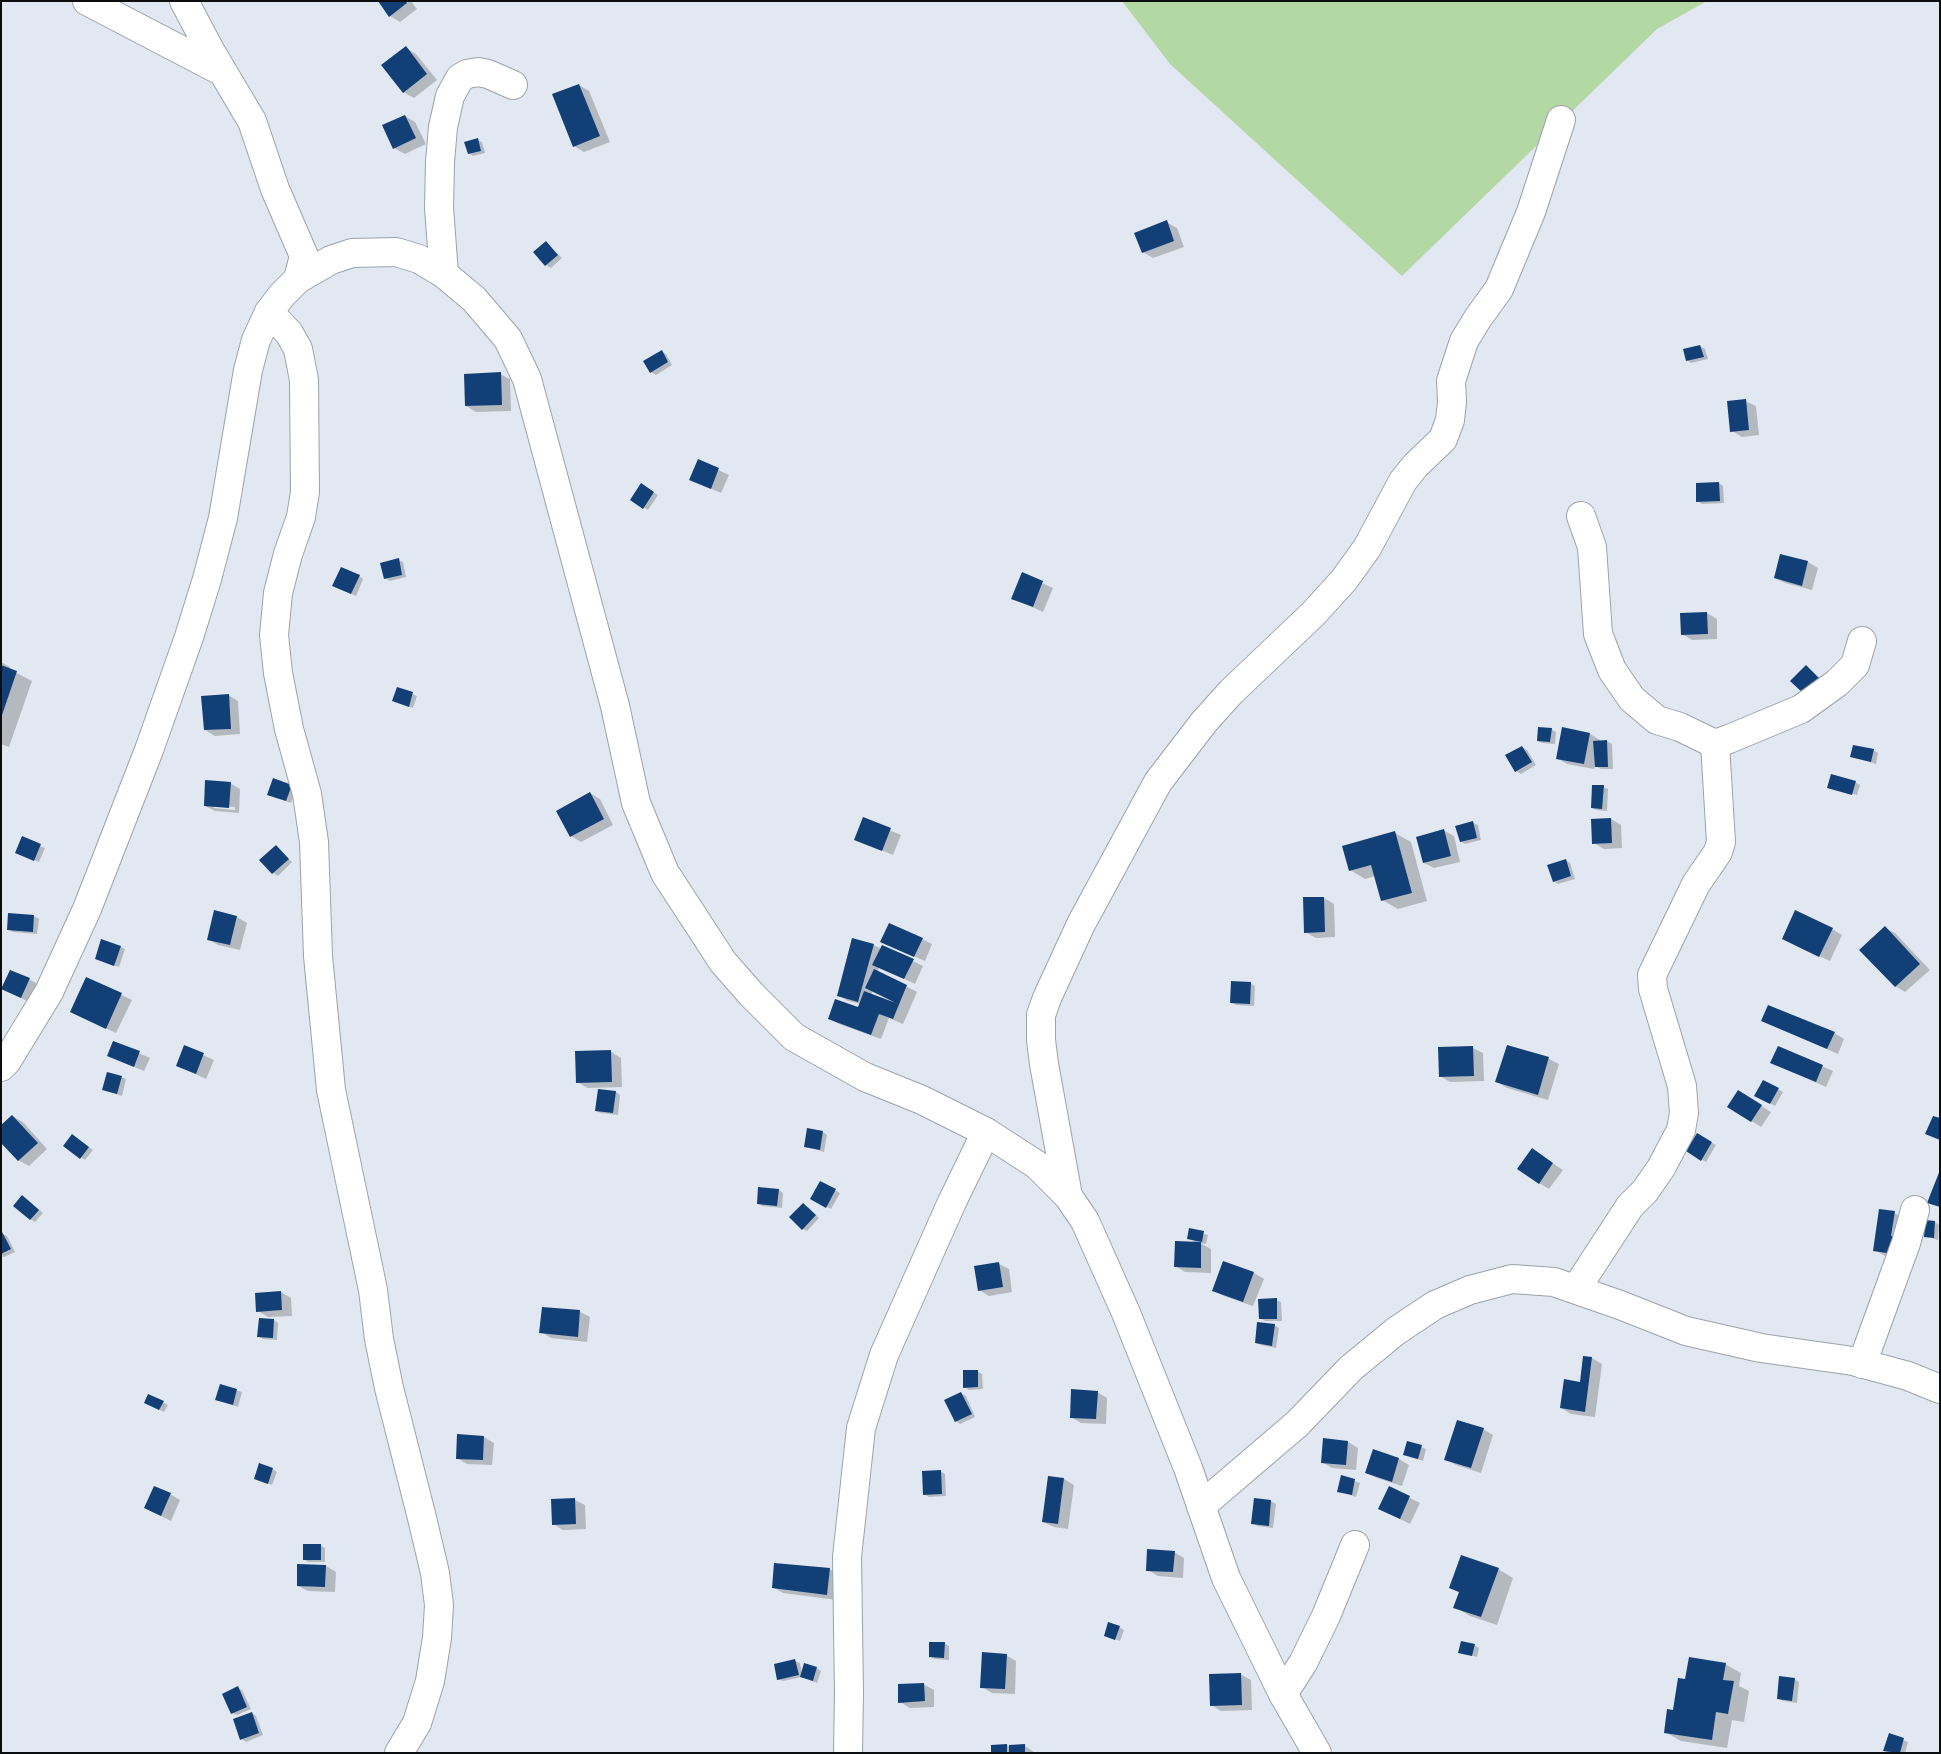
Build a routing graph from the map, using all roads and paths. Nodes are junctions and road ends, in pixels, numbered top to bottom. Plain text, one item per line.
1 (87, 1) edge
2 (184, 1) edge
3 (223, 72) junction
4 (514, 85) dead end
5 (1561, 120) dead end
6 (444, 274) junction
7 (298, 279) junction
8 (269, 312) junction
9 (1581, 516) dead end
10 (1862, 641) dead end
11 (1715, 744) junction
12 (1, 1067) edge
13 (986, 1132) junction
14 (1068, 1196) junction
15 (1915, 1210) dead end
16 (1576, 1289) junction
17 (1862, 1364) junction
18 (1940, 1388) edge
19 (1201, 1506) junction
20 (1355, 1544) dead end
21 (1282, 1694) junction
22 (399, 1753) edge
23 (848, 1753) edge
24 (1317, 1753) edge

1 - 3 street
2 - 3 street
3 - 7 street
4 - 6 street
5 - 14 street
6 - 7 street
6 - 13 street
7 - 8 street
8 - 12 street
8 - 22 street
9 - 11 street
10 - 11 street
11 - 16 street
13 - 14 street
13 - 23 street
14 - 19 street
15 - 17 street
16 - 17 street
16 - 19 street
17 - 18 street
19 - 21 street
20 - 21 street
21 - 24 street

